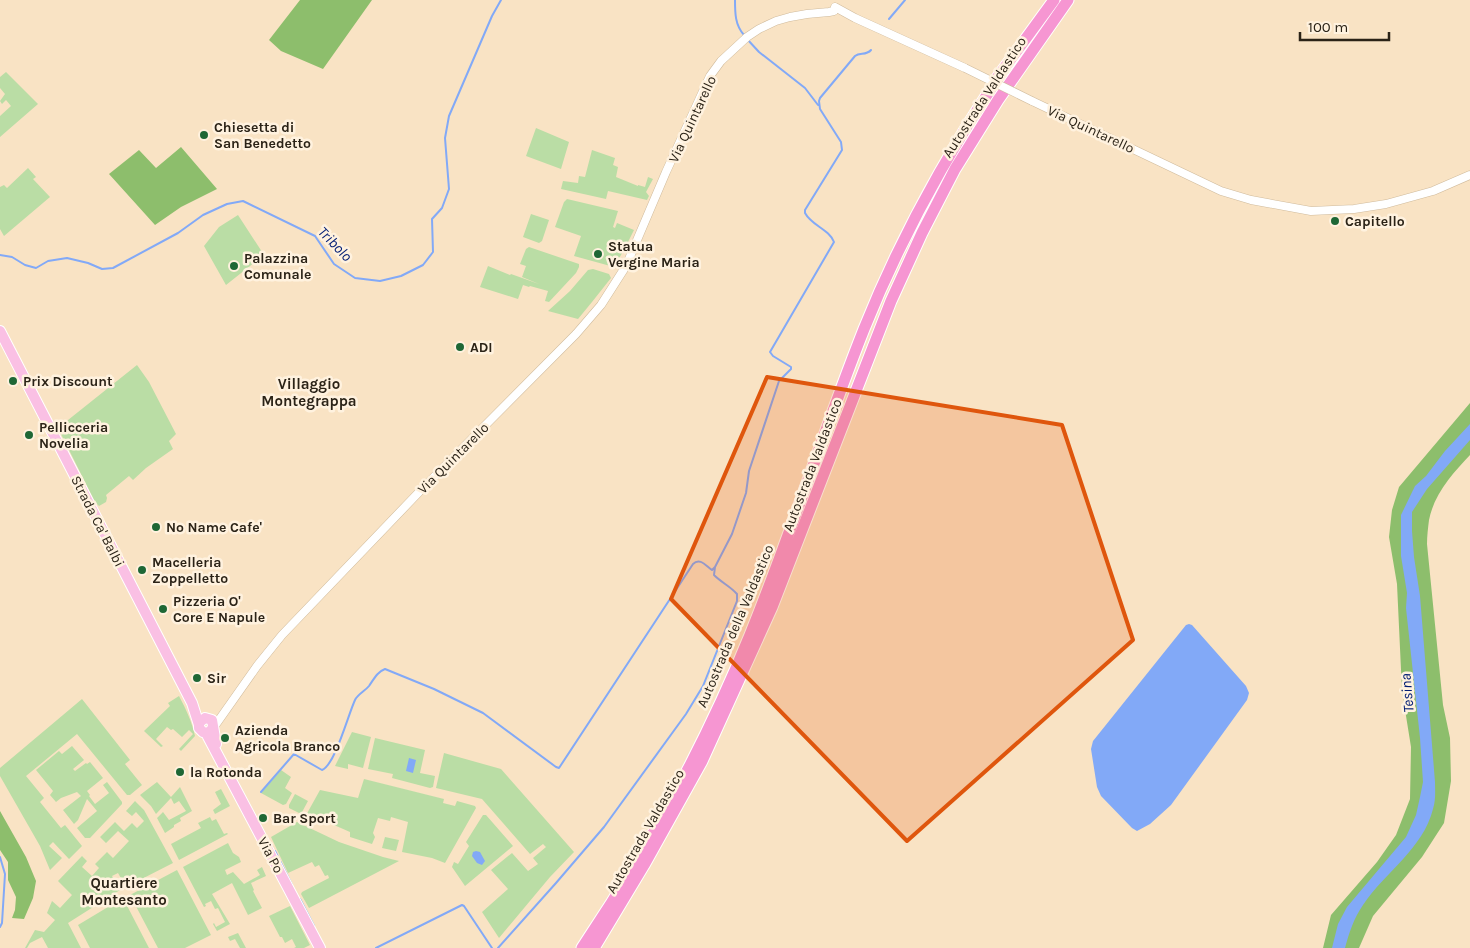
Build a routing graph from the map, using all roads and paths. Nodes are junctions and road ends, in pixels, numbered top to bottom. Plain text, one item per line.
1 (1054, 0) edge
2 (1068, 0) edge
3 (1470, 175) edge
4 (2, 336) edge
5 (208, 725) junction
6 (320, 948) edge
7 (582, 948) edge
8 (594, 948) edge

1 - 7 highway, Autostrada della Valdastico
2 - 8 highway, Autostrada Valdastico
3 - 5 street, Via Quintarello, bridge
4 - 5 main road, Strada Ca' Balbi
5 - 6 main road, Via Po

